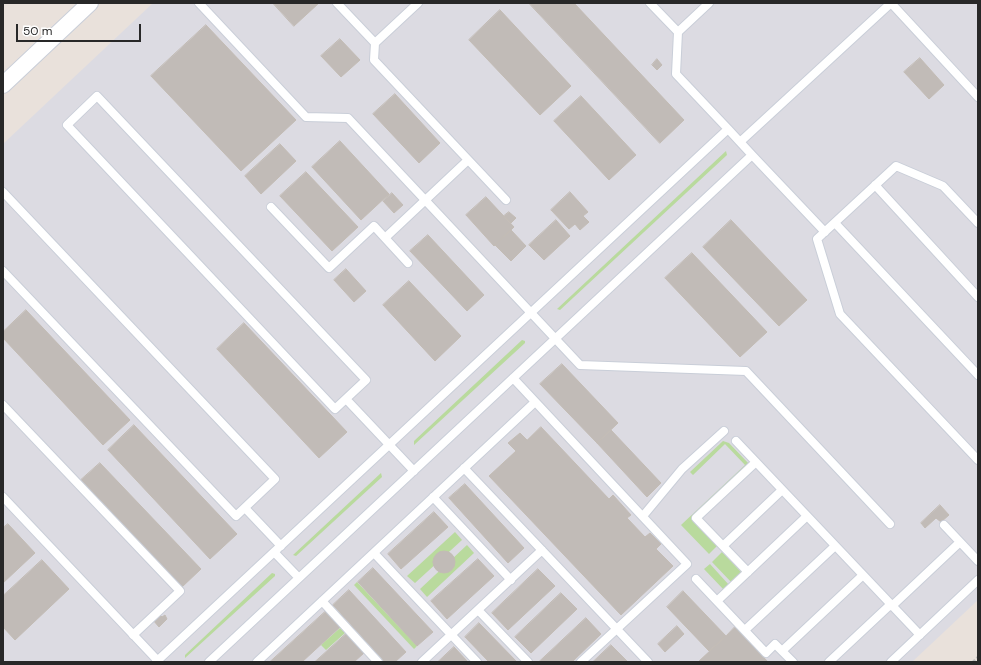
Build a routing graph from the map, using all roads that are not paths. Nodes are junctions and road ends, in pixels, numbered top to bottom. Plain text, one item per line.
1 (90, 3) edge
2 (199, 3) edge
3 (337, 3) edge
4 (418, 3) edge
5 (650, 3) edge
6 (709, 3) edge
7 (891, 3) edge
8 (678, 32) junction
9 (375, 43) junction
10 (3, 85) edge
11 (978, 97) edge
12 (728, 129) junction
13 (740, 142) junction
14 (752, 155) junction
15 (468, 160) junction
16 (875, 185) junction
17 (3, 192) edge
18 (425, 200) junction
19 (506, 200) dead end
20 (271, 207) dead end
21 (835, 223) junction
22 (978, 223) edge
23 (825, 232) junction
24 (385, 238) junction
25 (408, 263) dead end
26 (3, 270) edge
27 (978, 297) edge
28 (531, 313) junction
29 (555, 339) junction
30 (978, 375) edge
31 (513, 378) junction
32 (346, 399) junction
33 (535, 402) junction
34 (3, 405) edge
35 (724, 431) dead end
36 (736, 441) dead end
37 (390, 444) junction
38 (978, 460) edge
39 (756, 462) junction
40 (464, 468) junction
41 (414, 470) junction
42 (782, 490) junction
43 (3, 497) edge
44 (434, 497) junction
45 (245, 508) junction
46 (643, 516) junction
47 (807, 516) junction
48 (890, 524) dead end
49 (944, 525) dead end
50 (960, 542) junction
51 (281, 546) junction
52 (723, 546) junction
53 (836, 546) junction
54 (542, 550) junction
55 (274, 552) junction
56 (374, 553) junction
57 (978, 561) edge
58 (748, 572) junction
59 (863, 575) junction
60 (299, 578) junction
61 (696, 579) dead end
62 (511, 580) junction
63 (978, 580) edge
64 (322, 601) junction
65 (717, 601) junction
66 (892, 605) junction
67 (478, 610) junction
68 (616, 629) junction
69 (746, 630) junction
70 (133, 635) junction
71 (451, 635) junction
72 (920, 635) junction
73 (782, 651) junction
74 (425, 661) edge
75 (158, 662) edge
76 (209, 662) edge
77 (257, 662) edge
78 (378, 662) edge
79 (477, 662) edge
80 (528, 662) edge
81 (581, 662) edge
82 (648, 662) edge
83 (793, 662) edge
84 (829, 662) edge
85 (891, 662) edge

1 - 10 street
2 - 18 lane
3 - 9 lane
4 - 9 lane
5 - 8 lane
6 - 8 lane
7 - 11 lane
7 - 13 lane
8 - 12 lane
9 - 15 lane
12 - 13 lane
12 - 28 lane
13 - 14 lane
14 - 23 lane
14 - 29 lane
15 - 18 lane
15 - 19 lane
16 - 21 lane
16 - 22 lane
16 - 27 lane
17 - 45 lane
18 - 24 lane
18 - 28 lane
20 - 24 lane
21 - 23 lane
21 - 30 lane
23 - 38 lane
24 - 25 lane
26 - 45 lane
28 - 29 lane
28 - 37 lane
29 - 31 lane
29 - 48 lane
31 - 33 lane
31 - 41 lane
32 - 32 lane
32 - 37 lane
33 - 40 lane
33 - 46 lane
34 - 70 lane
35 - 46 lane
36 - 39 lane
37 - 41 lane
37 - 51 lane
39 - 42 lane
39 - 52 lane
40 - 44 lane
40 - 54 lane
41 - 60 lane
42 - 47 lane
42 - 52 lane
43 - 70 lane
44 - 56 lane
44 - 62 lane
45 - 51 lane
46 - 68 lane
47 - 53 lane
47 - 58 lane
49 - 50 lane
50 - 57 lane
50 - 66 lane
51 - 55 lane
52 - 58 lane
53 - 59 lane
53 - 69 lane
54 - 62 lane
54 - 68 lane
55 - 60 lane
55 - 75 lane
56 - 64 lane
56 - 71 lane
58 - 65 lane
59 - 66 lane
59 - 73 lane
60 - 76 lane
61 - 65 lane
62 - 67 lane
63 - 72 lane
64 - 77 lane
64 - 78 lane
65 - 69 lane
66 - 72 lane
66 - 84 lane
67 - 71 lane
67 - 80 lane
68 - 81 lane
68 - 82 lane
69 - 73 lane
70 - 75 lane
71 - 74 lane
71 - 79 lane
72 - 85 lane
73 - 83 lane

